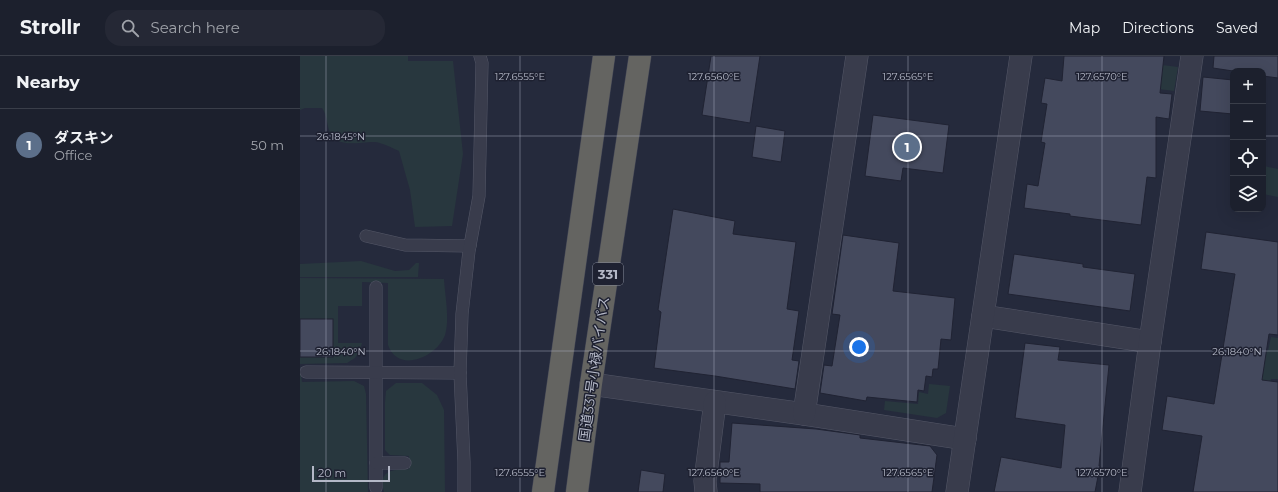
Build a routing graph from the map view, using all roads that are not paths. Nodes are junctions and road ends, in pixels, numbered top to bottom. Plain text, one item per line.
1 (480, 56) edge
2 (604, 56) edge
3 (640, 56) edge
4 (857, 56) edge
5 (1021, 56) edge
6 (1192, 56) edge
7 (366, 236) dead end
8 (470, 246) junction
9 (376, 287) dead end
10 (983, 316) junction
11 (1150, 342) junction
12 (306, 372) dead end
13 (376, 372) junction
14 (460, 373) junction
15 (591, 384) junction
16 (715, 402) junction
17 (804, 414) junction
18 (965, 439) junction
19 (376, 462) junction
20 (405, 462) dead end
21 (376, 488) dead end
22 (464, 492) edge
23 (543, 492) edge
24 (577, 492) edge
25 (706, 492) edge
26 (957, 492) edge
27 (1130, 492) edge

1 - 8 lane
2 - 23 highway, 331
3 - 15 highway, 国道331号小禄バイパス / 331
4 - 17 street
5 - 10 street
6 - 11 street
7 - 8 lane
8 - 14 lane
9 - 13 lane
10 - 11 street
10 - 18 street
11 - 27 street
12 - 13 lane
13 - 14 lane
13 - 19 lane
14 - 22 lane
15 - 16 street
15 - 24 highway, 国道331号小禄バイパス / 331
16 - 17 street
16 - 25 street
17 - 18 street
18 - 26 street
19 - 20 lane
19 - 21 lane

